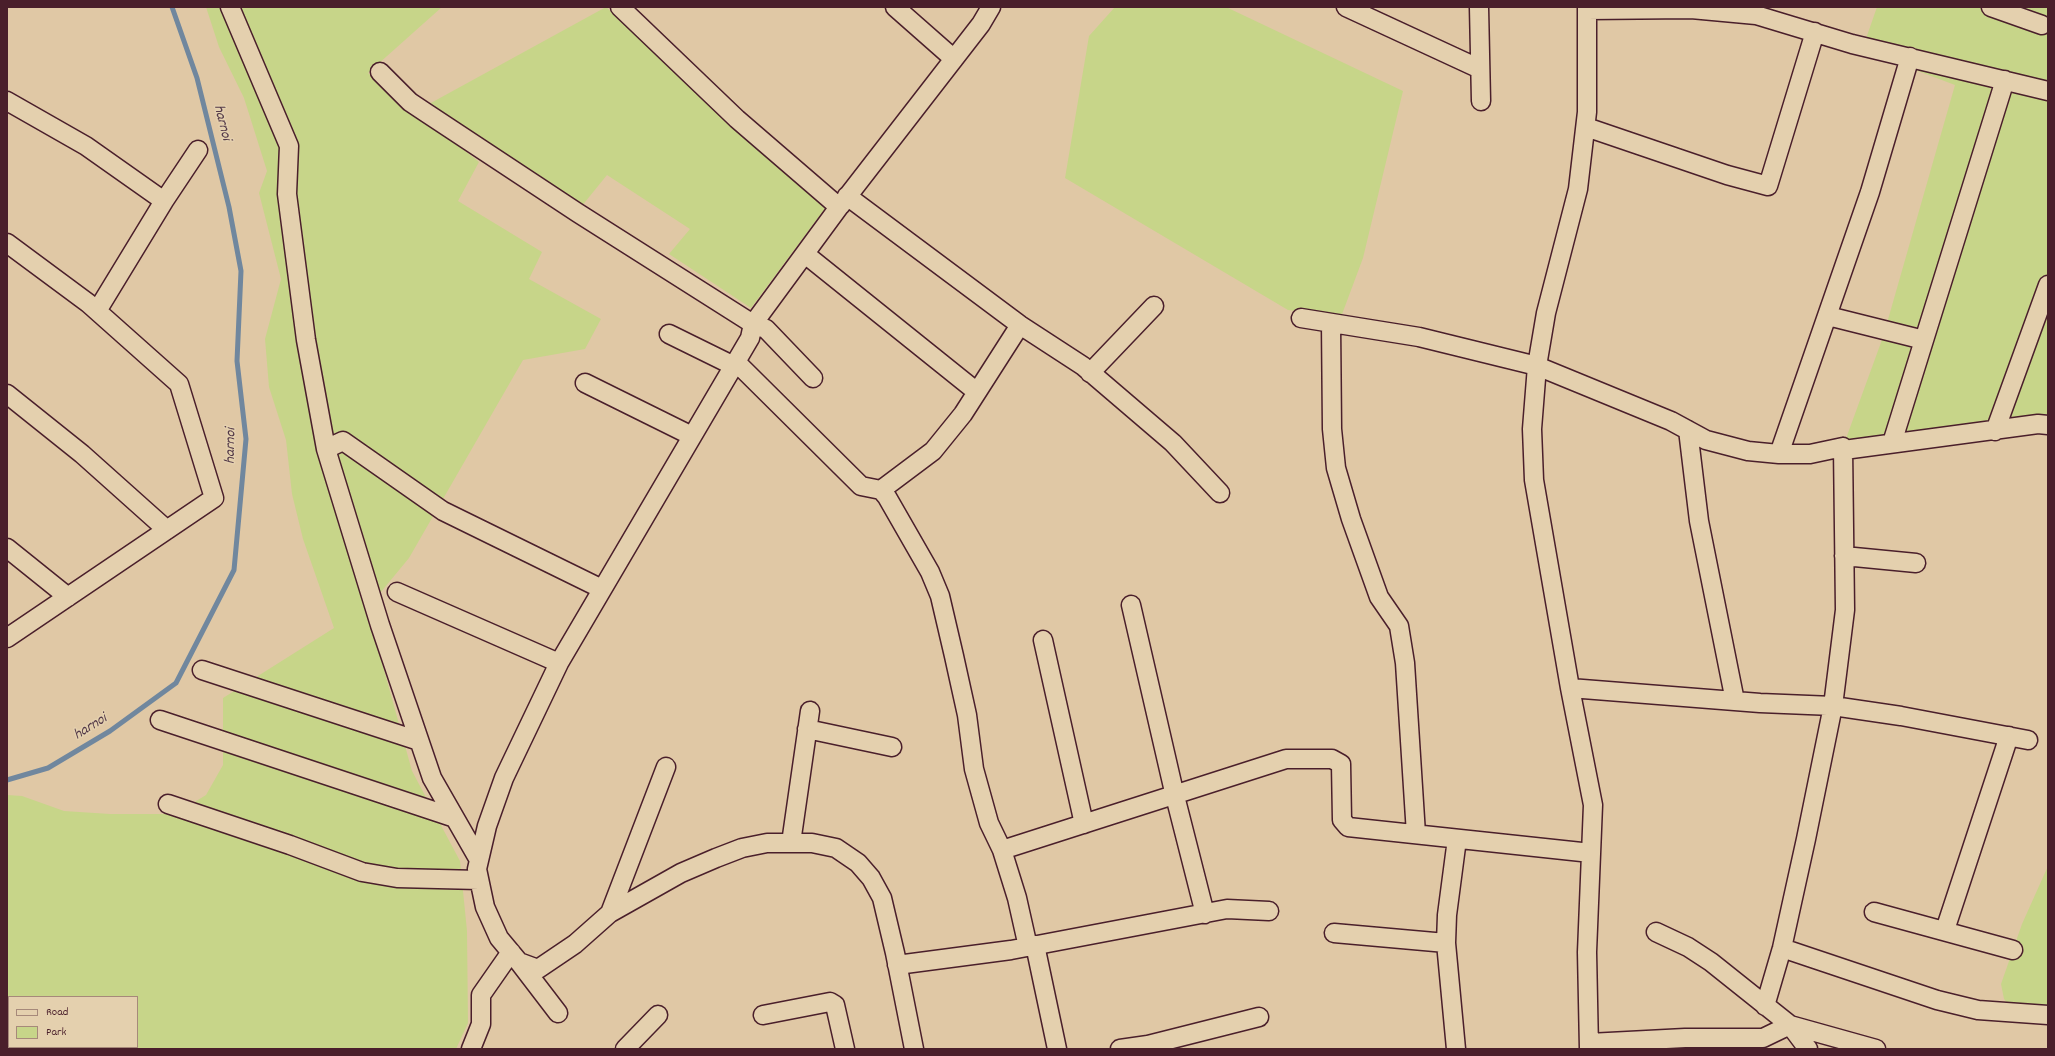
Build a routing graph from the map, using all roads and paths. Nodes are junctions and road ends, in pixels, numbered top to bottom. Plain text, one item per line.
1 (230, 7) edge
2 (620, 7) edge
3 (894, 7) edge
4 (991, 7) edge
5 (1346, 7) edge
6 (1479, 7) edge
7 (1991, 7) edge
8 (1587, 9) edge
9 (1372, 13) edge
10 (2042, 25) dead end
11 (1815, 32) junction
12 (1910, 57) junction
13 (954, 59) junction
14 (1480, 70) junction
15 (380, 72) dead end
16 (2006, 80) junction
17 (2048, 91) edge
18 (7, 101) edge
19 (1481, 101) dead end
20 (1586, 127) junction
21 (198, 150) dead end
22 (164, 201) junction
23 (843, 202) junction
24 (7, 243) edge
25 (804, 254) junction
26 (2048, 285) edge
27 (1154, 306) dead end
28 (97, 311) junction
29 (1828, 316) junction
30 (1301, 318) dead end
31 (1331, 323) junction
32 (753, 324) junction
33 (1020, 326) junction
34 (669, 334) dead end
35 (1924, 340) junction
36 (735, 364) junction
37 (1537, 366) junction
38 (1090, 373) junction
39 (813, 378) dead end
40 (585, 383) dead end
41 (978, 392) junction
42 (7, 394) edge
43 (2048, 425) edge
44 (1688, 430) junction
45 (1995, 431) junction
46 (692, 436) junction
47 (1892, 443) junction
48 (1843, 447) junction
49 (326, 449) junction
50 (1779, 454) junction
51 (881, 490) junction
52 (1220, 493) dead end
53 (167, 530) junction
54 (7, 548) edge
55 (1844, 556) junction
56 (1916, 563) dead end
57 (602, 589) junction
58 (397, 592) dead end
59 (68, 597) junction
60 (1131, 605) dead end
61 (7, 638) edge
62 (1043, 640) dead end
63 (559, 663) junction
64 (202, 670) dead end
65 (1570, 688) junction
66 (1735, 701) junction
67 (1832, 706) junction
68 (810, 711) dead end
69 (160, 720) dead end
70 (807, 729) junction
71 (2009, 736) junction
72 (2028, 740) dead end
73 (419, 741) junction
74 (892, 747) dead end
75 (666, 767) dead end
76 (1175, 796) junction
77 (168, 804) dead end
78 (455, 818) junction
79 (1084, 824) junction
80 (1416, 834) junction
81 (1457, 839) junction
82 (791, 843) junction
83 (1002, 850) junction
84 (1591, 853) junction
85 (479, 860) junction
86 (480, 880) junction
87 (1269, 911) dead end
88 (1874, 912) dead end
89 (610, 913) junction
90 (1205, 914) junction
91 (1945, 930) junction
92 (1656, 932) dead end
93 (1334, 933) dead end
94 (1446, 943) junction
95 (1031, 946) junction
96 (1782, 948) junction
97 (2013, 950) dead end
98 (515, 957) junction
99 (897, 965) junction
100 (1765, 1006) junction
101 (558, 1013) dead end
102 (658, 1015) dead end
103 (763, 1015) dead end
104 (2048, 1015) edge
105 (1259, 1017) dead end
106 (1790, 1025) junction
107 (1685, 1044) edge
108 (1589, 1046) edge
109 (471, 1049) edge
110 (625, 1049) edge
111 (845, 1049) edge
112 (914, 1049) edge
113 (1057, 1049) edge
114 (1120, 1049) edge
115 (1456, 1049) edge
116 (1808, 1049) edge
117 (1876, 1049) edge

1 - 49 street
2 - 23 street
3 - 13 street
4 - 13 street
5 - 9 street
6 - 14 street
7 - 10 street
8 - 11 street
8 - 20 street
9 - 14 street
11 - 12 street
11 - 20 street
12 - 16 street
12 - 29 street
13 - 23 street
14 - 19 street
15 - 32 street
16 - 17 street
16 - 35 street
18 - 22 street
20 - 37 street
21 - 22 street
22 - 28 street
23 - 25 street
23 - 33 street
24 - 28 street
25 - 32 street
25 - 41 street
26 - 45 street
27 - 38 street
28 - 53 street
29 - 35 street
29 - 50 street
30 - 31 street
31 - 37 street
31 - 80 street
32 - 36 street
32 - 39 street
33 - 38 street
33 - 41 street
34 - 36 street
35 - 47 street
36 - 46 street
36 - 51 street
37 - 44 street
37 - 65 street
38 - 52 street
40 - 46 street
41 - 51 street
42 - 53 street
43 - 45 street
44 - 50 street
44 - 66 street
45 - 47 street
46 - 57 street
47 - 48 street
48 - 50 street
48 - 55 street
49 - 57 street
49 - 73 street
51 - 83 street
53 - 59 street
54 - 59 street
55 - 56 street
55 - 67 street
57 - 63 street
58 - 63 street
59 - 61 street
60 - 76 street
62 - 79 street
63 - 85 street
64 - 73 street
65 - 66 street
65 - 84 street
66 - 67 street
67 - 71 street
67 - 96 street
68 - 70 street
69 - 78 street
70 - 74 street
70 - 82 street
71 - 72 street
71 - 91 street
73 - 78 street
75 - 89 street
76 - 79 street
76 - 80 street
76 - 90 street
77 - 86 street
78 - 85 street
79 - 83 street
80 - 81 street
81 - 84 street
81 - 94 street
82 - 89 street
82 - 99 street
83 - 95 street
84 - 108 street
85 - 86 street
86 - 98 street
87 - 90 street
88 - 91 street
89 - 98 street
90 - 95 street
91 - 97 street
92 - 100 street
93 - 94 street
94 - 115 street
95 - 99 street
95 - 113 street
96 - 100 street
96 - 104 street
98 - 101 street
98 - 109 street
99 - 112 street
100 - 106 street
102 - 110 street
103 - 111 street
105 - 114 street
106 - 107 street
106 - 116 street
106 - 117 street
107 - 108 street

